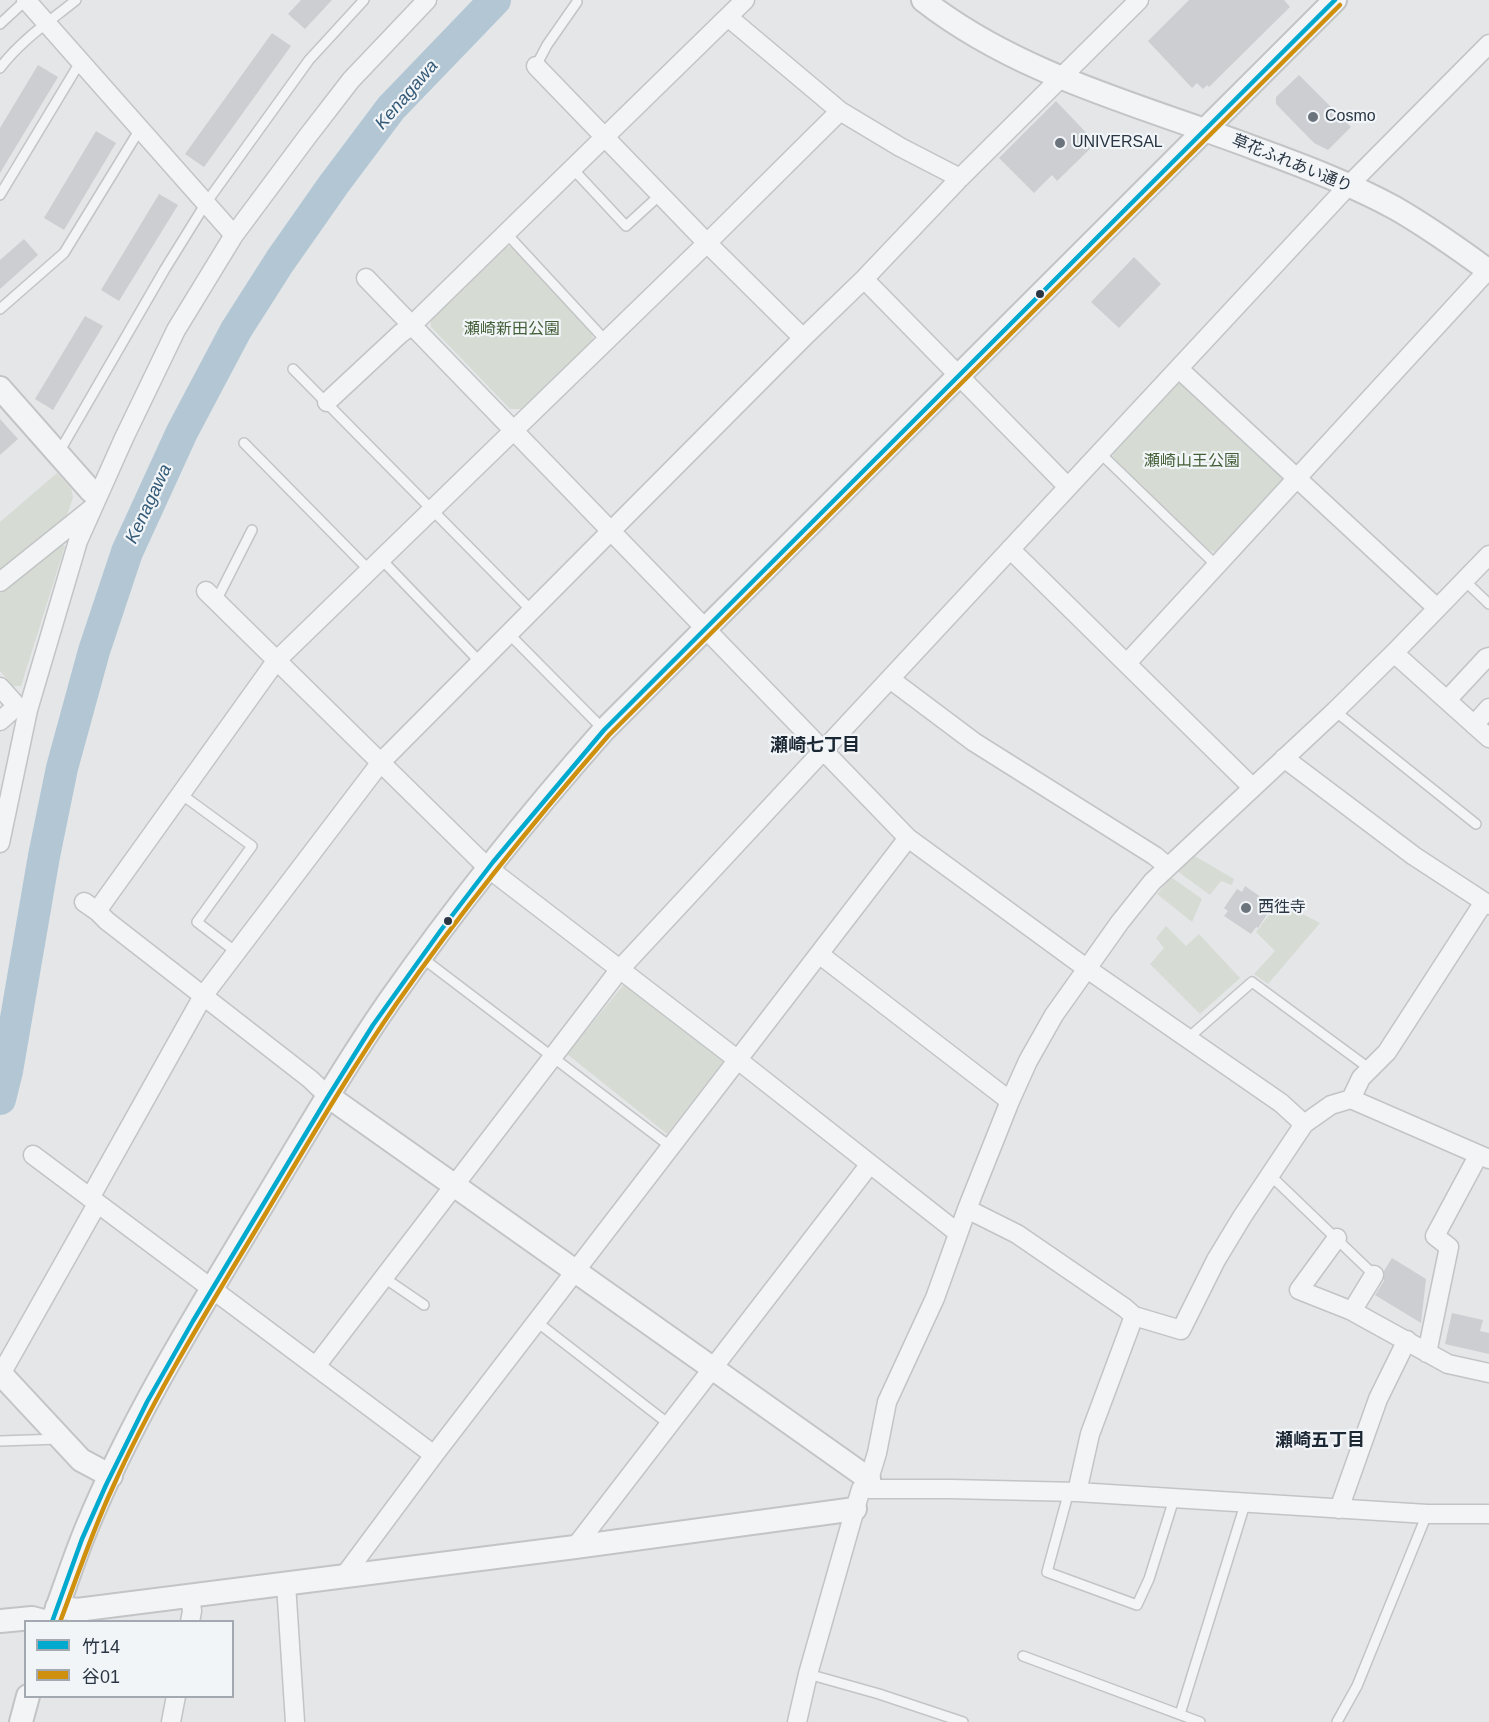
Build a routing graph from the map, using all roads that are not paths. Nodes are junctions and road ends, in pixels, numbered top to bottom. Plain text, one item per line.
1 (26, 0) edge
2 (75, 0) edge
3 (364, 0) edge
4 (427, 0) edge
5 (746, 0) edge
6 (923, 0) edge
7 (1139, 0) edge
8 (1335, 0) edge
9 (577, 2) dead end
10 (728, 16) junction
11 (46, 22) junction
12 (0, 24) edge
13 (1489, 44) edge
14 (82, 63) junction
15 (537, 66) joint
16 (0, 68) edge
17 (1063, 77) junction
18 (840, 111) junction
19 (140, 129) junction
20 (1204, 130) junction
21 (604, 136) junction
22 (572, 168) junction
23 (960, 178) junction
24 (1348, 186) junction
25 (661, 194) junction
26 (0, 195) edge
27 (206, 203) junction
28 (506, 233) junction
29 (234, 235) junction
30 (707, 243) junction
31 (1489, 270) edge
32 (366, 278) dead end
33 (864, 279) junction
34 (0, 309) edge
35 (412, 325) junction
36 (803, 338) junction
37 (606, 341) junction
38 (293, 369) dead end
39 (1179, 369) junction
40 (957, 376) junction
41 (0, 388) edge
42 (327, 402) junction
43 (514, 431) junction
44 (244, 443) dead end
45 (1100, 453) junction
46 (58, 454) junction
47 (1298, 478) junction
48 (1067, 486) junction
49 (93, 499) junction
50 (433, 510) junction
51 (252, 530) dead end
52 (611, 531) junction
53 (1010, 549) junction
54 (1489, 555) edge
55 (376, 566) junction
56 (1217, 566) junction
57 (1464, 580) junction
58 (0, 582) edge
59 (211, 596) joint
60 (1489, 604) edge
61 (1437, 608) junction
62 (531, 610) junction
63 (705, 628) junction
64 (508, 633) junction
65 (1394, 653) junction
66 (1489, 657) edge
67 (276, 661) junction
68 (480, 662) junction
69 (1126, 663) junction
70 (890, 679) junction
71 (0, 687) edge
72 (1447, 700) junction
73 (22, 708) junction
74 (1489, 708) edge
75 (1335, 711) junction
76 (0, 721) edge
77 (1474, 725) junction
78 (604, 730) junction
79 (1489, 738) edge
80 (822, 751) junction
81 (1284, 758) junction
82 (381, 762) junction
83 (1252, 787) junction
84 (181, 794) junction
85 (1476, 824) dead end
86 (908, 838) junction
87 (0, 843) edge
88 (1167, 866) junction
89 (488, 868) junction
90 (1486, 904) edge
91 (236, 952) junction
92 (819, 954) junction
93 (421, 957) junction
94 (1086, 968) junction
95 (620, 969) junction
96 (203, 996) junction
97 (1187, 1039) junction
98 (552, 1057) junction
99 (738, 1060) junction
100 (1370, 1069) junction
101 (328, 1096) junction
102 (1351, 1099) junction
103 (1010, 1101) junction
104 (1304, 1124) junction
105 (671, 1147) junction
106 (33, 1155) dead end
107 (1484, 1157) edge
108 (870, 1164) junction
109 (1270, 1175) junction
110 (455, 1184) junction
111 (93, 1201) junction
112 (967, 1209) junction
113 (958, 1233) junction
114 (1337, 1238) junction
115 (576, 1270) junction
116 (1374, 1275) joint
117 (383, 1276) junction
118 (212, 1289) junction
119 (424, 1305) dead end
120 (1352, 1311) junction
121 (1134, 1316) junction
122 (537, 1322) junction
123 (1407, 1340) junction
124 (1427, 1353) junction
125 (316, 1366) junction
126 (714, 1368) junction
127 (1489, 1373) edge
128 (1, 1374) edge
129 (670, 1425) junction
130 (61, 1439) junction
131 (0, 1441) edge
132 (434, 1455) junction
133 (111, 1476) junction
134 (862, 1492) junction
135 (1073, 1492) junction
136 (1174, 1499) junction
137 (1246, 1502) junction
138 (1339, 1509) junction
139 (1427, 1514) junction
140 (1489, 1514) edge
141 (575, 1547) junction
142 (344, 1576) junction
143 (286, 1584) junction
144 (190, 1595) junction
145 (52, 1617) edge
146 (190, 1620) edge
147 (0, 1621) edge
148 (1023, 1656) dead end
149 (808, 1674) junction
150 (27, 1698) edge
151 (176, 1698) edge
152 (1180, 1714) junction
153 (21, 1722) edge
154 (171, 1722) edge
155 (295, 1722) edge
156 (797, 1722) edge
157 (963, 1722) edge
158 (1200, 1722) edge
159 (1337, 1722) edge

1 - 11 street
1 - 12 lane
2 - 11 lane
3 - 27 lane
4 - 29 street
5 - 10 street
6 - 17 street, 草花ふれあい通り
7 - 17 street
8 - 20 street
9 - 15 lane
10 - 18 street
10 - 21 street
11 - 14 street
11 - 16 lane
13 - 24 street
14 - 19 street
14 - 26 lane
15 - 21 street
17 - 20 street, 草花ふれあい通り
17 - 23 street
18 - 23 street
18 - 30 street
19 - 27 street
19 - 34 lane
20 - 24 street, 草花ふれあい通り
20 - 40 street
21 - 22 street
21 - 25 street
22 - 25 lane
22 - 28 street
23 - 33 street
24 - 31 street, 草花ふれあい通り
24 - 39 street
25 - 30 street
27 - 29 street
27 - 46 lane
28 - 35 street
28 - 37 lane
29 - 49 street
30 - 36 street
30 - 37 street
31 - 47 street
32 - 35 street
33 - 36 street
33 - 40 street
35 - 42 street
35 - 43 street
36 - 52 street
37 - 43 street
38 - 42 lane
39 - 45 street
39 - 47 street
40 - 48 street
40 - 63 street
41 - 46 street
42 - 50 lane
43 - 50 street
43 - 52 street
44 - 55 lane
45 - 48 street
45 - 56 lane
46 - 49 street
47 - 56 street
47 - 61 street
48 - 53 street
49 - 58 street
49 - 73 street
50 - 55 street
50 - 62 lane
51 - 59 lane
52 - 62 street
52 - 63 street
53 - 69 street
53 - 70 street
54 - 57 street
55 - 67 street
55 - 68 lane
56 - 69 street
57 - 60 lane
57 - 61 street
59 - 67 street
61 - 65 street
62 - 64 street
63 - 78 street
63 - 80 street
64 - 68 street
64 - 78 lane
65 - 72 street
65 - 75 street
66 - 72 street
67 - 82 street
67 - 84 street
68 - 82 street
69 - 83 street
70 - 80 street
70 - 88 street
71 - 73 street
72 - 77 street
73 - 76 street
73 - 87 street
74 - 77 street
75 - 81 street
75 - 85 lane
77 - 79 street
78 - 89 street
80 - 86 street
80 - 95 street
81 - 83 street
81 - 90 street
82 - 89 street
82 - 91 street
83 - 88 street
84 - 91 lane
84 - 96 street
86 - 92 street
86 - 94 street
88 - 94 street
89 - 93 street
89 - 95 street
90 - 100 street
91 - 96 street
92 - 99 street
92 - 103 street
93 - 98 lane
93 - 101 street
94 - 97 street
94 - 103 street
95 - 98 street
95 - 99 street
96 - 101 street
96 - 111 street
97 - 100 lane
97 - 104 street
98 - 105 lane
98 - 110 street
99 - 105 street
99 - 108 street
100 - 102 street
101 - 110 street
101 - 118 street
102 - 104 street
102 - 107 street
103 - 112 street
104 - 109 street
105 - 115 street
106 - 111 street
107 - 124 street
108 - 113 street
108 - 126 street
109 - 114 lane
109 - 121 street
110 - 115 street
110 - 117 street
111 - 118 street
111 - 128 street
112 - 113 street
112 - 121 street
113 - 134 street
114 - 116 lane
114 - 120 street
115 - 122 street
115 - 126 street
116 - 120 street
117 - 119 lane
117 - 125 street
118 - 125 street
118 - 133 street
120 - 123 street
121 - 135 street
122 - 129 lane
122 - 132 street
123 - 124 street
123 - 138 street
124 - 127 street
125 - 132 street
126 - 129 street
126 - 134 street
128 - 130 street
129 - 141 street
130 - 131 lane
130 - 133 street
132 - 142 street
133 - 145 street
134 - 135 street
134 - 141 street
134 - 149 street
135 - 136 street
135 - 136 lane
136 - 137 street
137 - 138 street
137 - 152 lane
138 - 139 street
139 - 140 street
139 - 159 lane
141 - 142 street
142 - 143 street
143 - 144 street
143 - 155 street
144 - 145 street
144 - 146 street
145 - 147 street
148 - 152 lane
149 - 156 street
149 - 157 lane
150 - 153 street
151 - 154 street
152 - 158 lane

